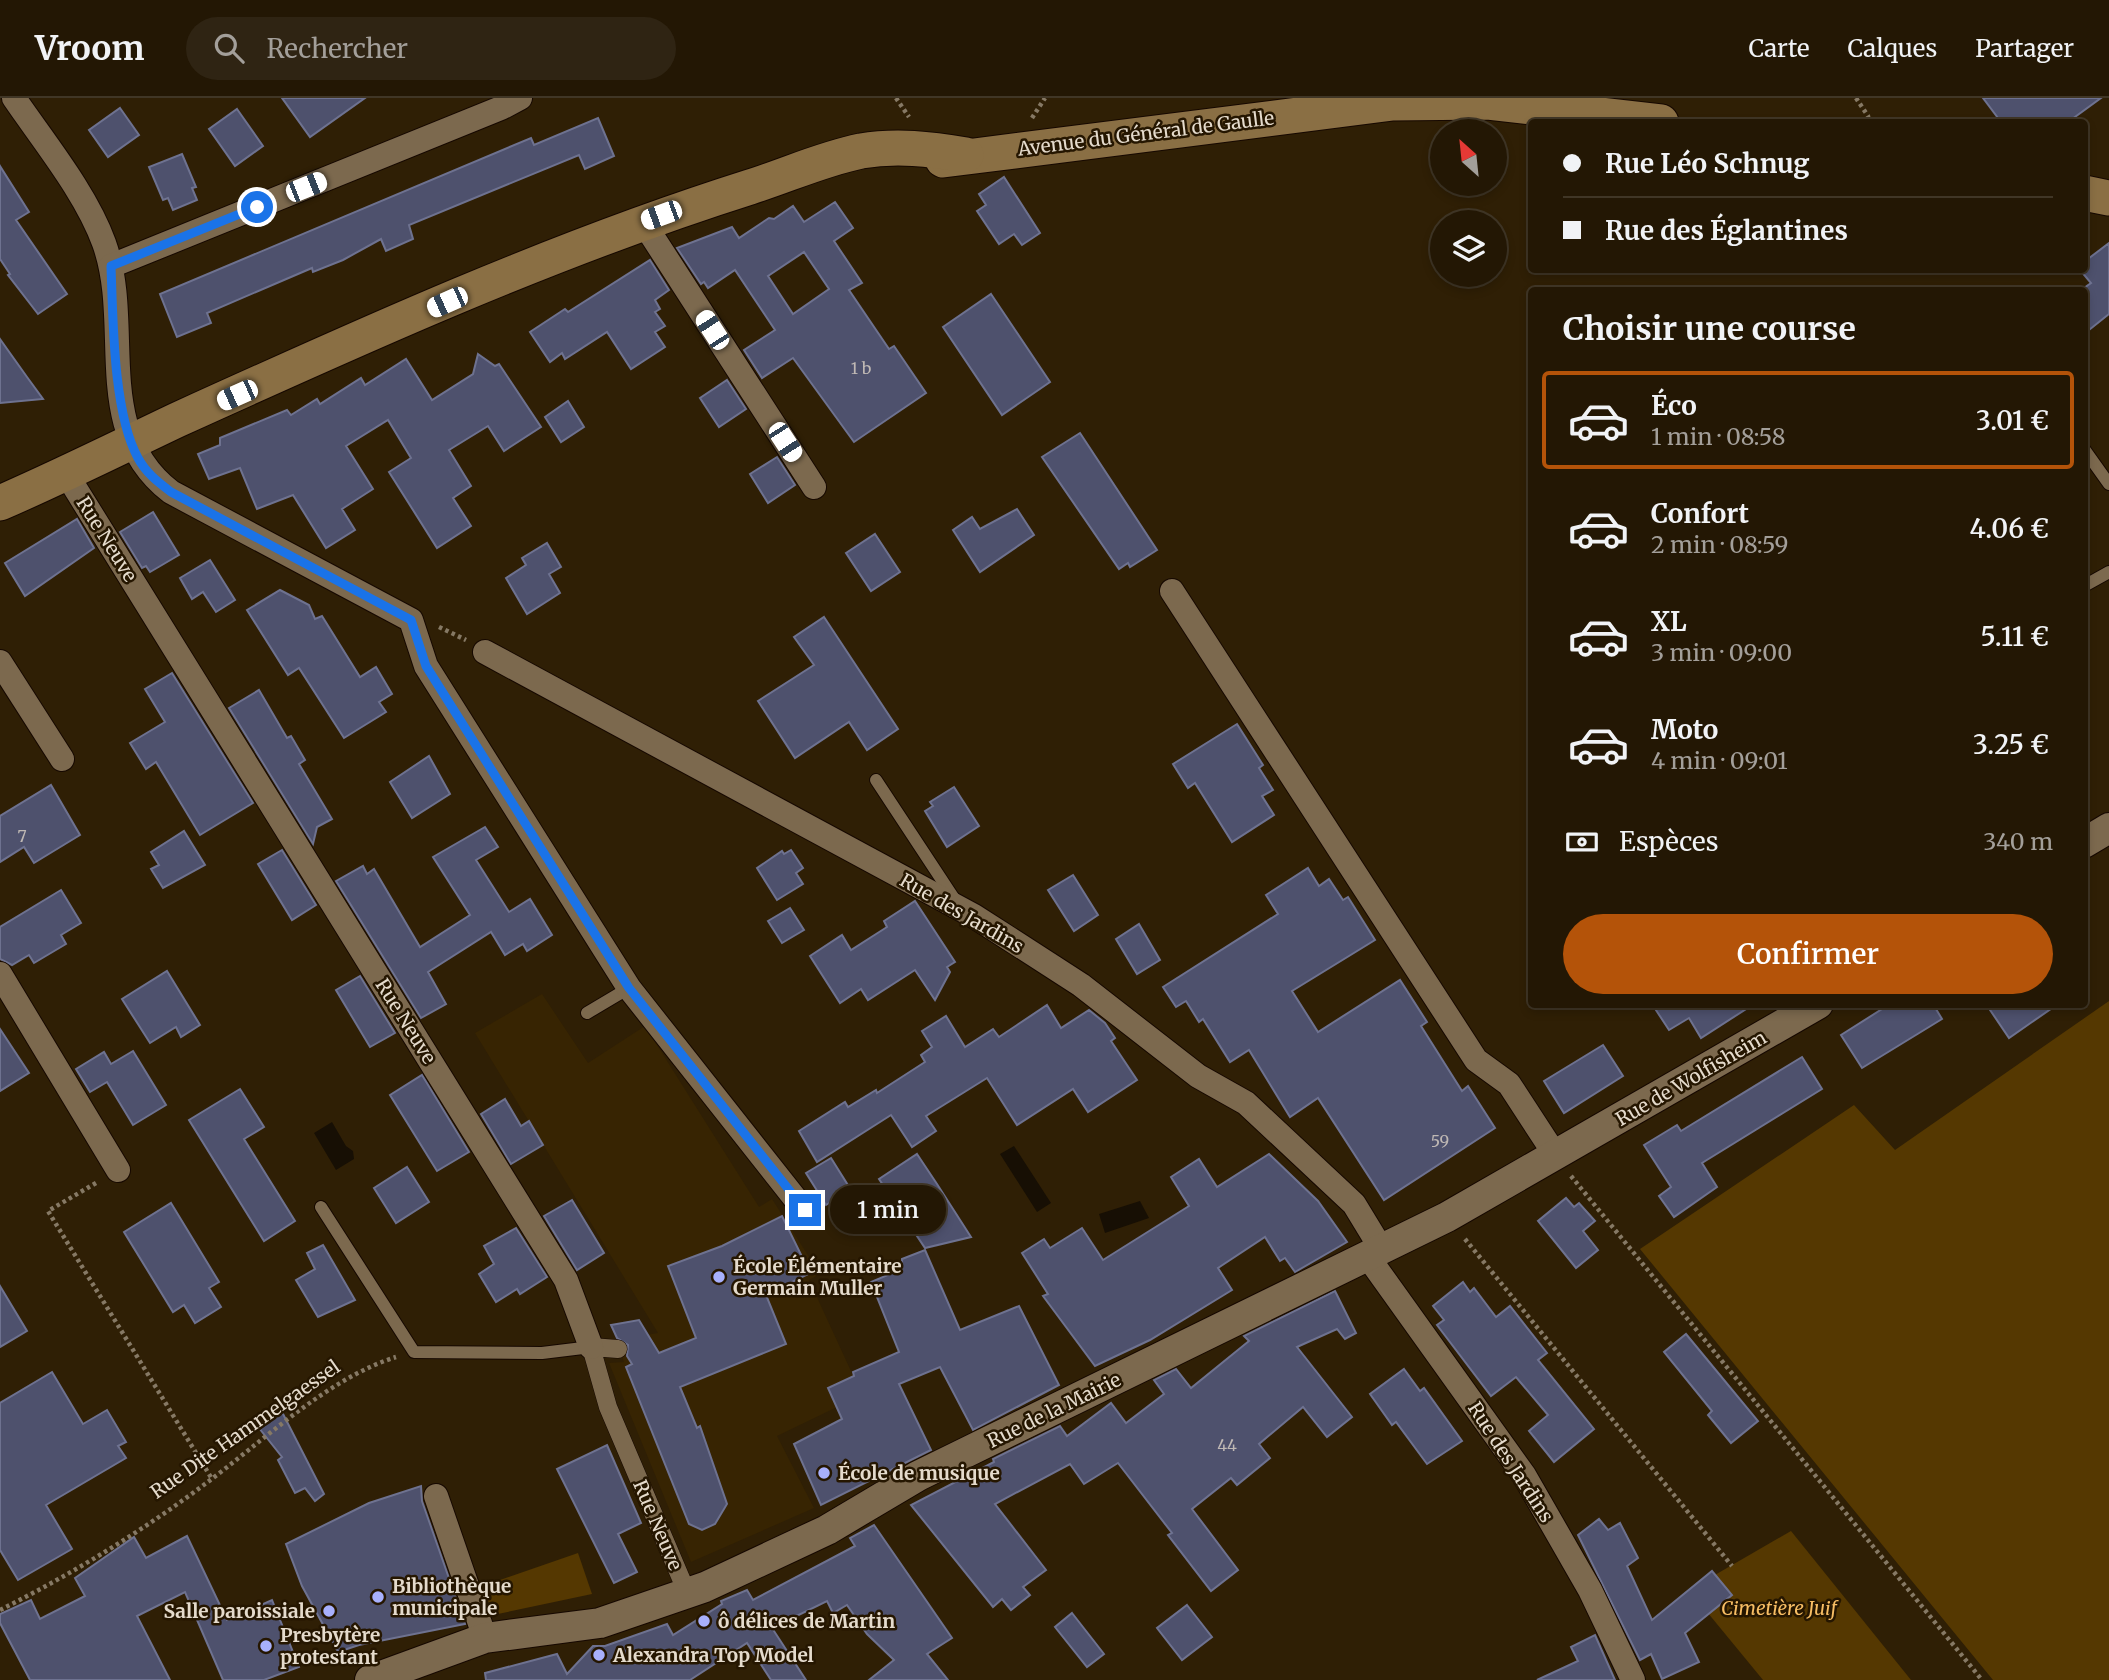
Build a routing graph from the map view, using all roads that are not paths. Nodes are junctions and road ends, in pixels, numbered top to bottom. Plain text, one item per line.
1 (14, 98) edge
2 (520, 98) edge
3 (1635, 119) edge
4 (2088, 194) edge
5 (2109, 198) edge
6 (643, 222) junction
7 (111, 266) junction
8 (132, 444) junction
9 (2088, 455) edge
10 (67, 475) junction
11 (2109, 484) edge
12 (814, 486) dead end
13 (0, 503) edge
14 (2109, 572) edge
15 (2088, 584) edge
16 (1172, 591) dead end
17 (485, 652) road end
18 (0, 662) edge
19 (62, 759) dead end
20 (876, 780) dead end
21 (2109, 828) edge
22 (2088, 841) edge
23 (961, 909) junction
24 (0, 974) edge
25 (629, 988) junction
26 (1811, 1008) edge
27 (587, 1013) dead end
28 (1560, 1153) junction
29 (118, 1170) road end
30 (321, 1207) dead end
31 (805, 1210) dead end
32 (1375, 1253) junction
33 (591, 1347) junction
34 (618, 1349) dead end
35 (436, 1496) dead end
36 (688, 1595) junction
37 (485, 1638) junction
38 (370, 1680) edge
39 (1633, 1680) edge

1 - 7 street
2 - 7 street
3 - 6 main road, Avenue du Général de Gaulle
4 - 5 main road
6 - 8 main road, Avenue du Général de Gaulle
6 - 12 street
7 - 8 street
8 - 10 main road, Avenue du Général de Gaulle
8 - 25 street
9 - 11 lane
10 - 13 main road, Avenue du Général de Gaulle
10 - 33 street, Rue Neuve
14 - 15 lane
16 - 28 street
17 - 23 street, Rue des Jardins
18 - 19 street
20 - 23 lane
21 - 22 street
23 - 32 street, Rue des Jardins
24 - 29 street
25 - 27 lane
25 - 31 street
26 - 28 street, Rue de Wolfisheim
28 - 32 street, Rue de la Mairie
30 - 33 lane
32 - 36 street, Rue de la Mairie
32 - 39 street, Rue des Jardins
33 - 34 street
33 - 36 street, Rue Neuve
35 - 37 street
36 - 37 street, Rue de la Mairie
37 - 38 street, Rue de la Mairie

